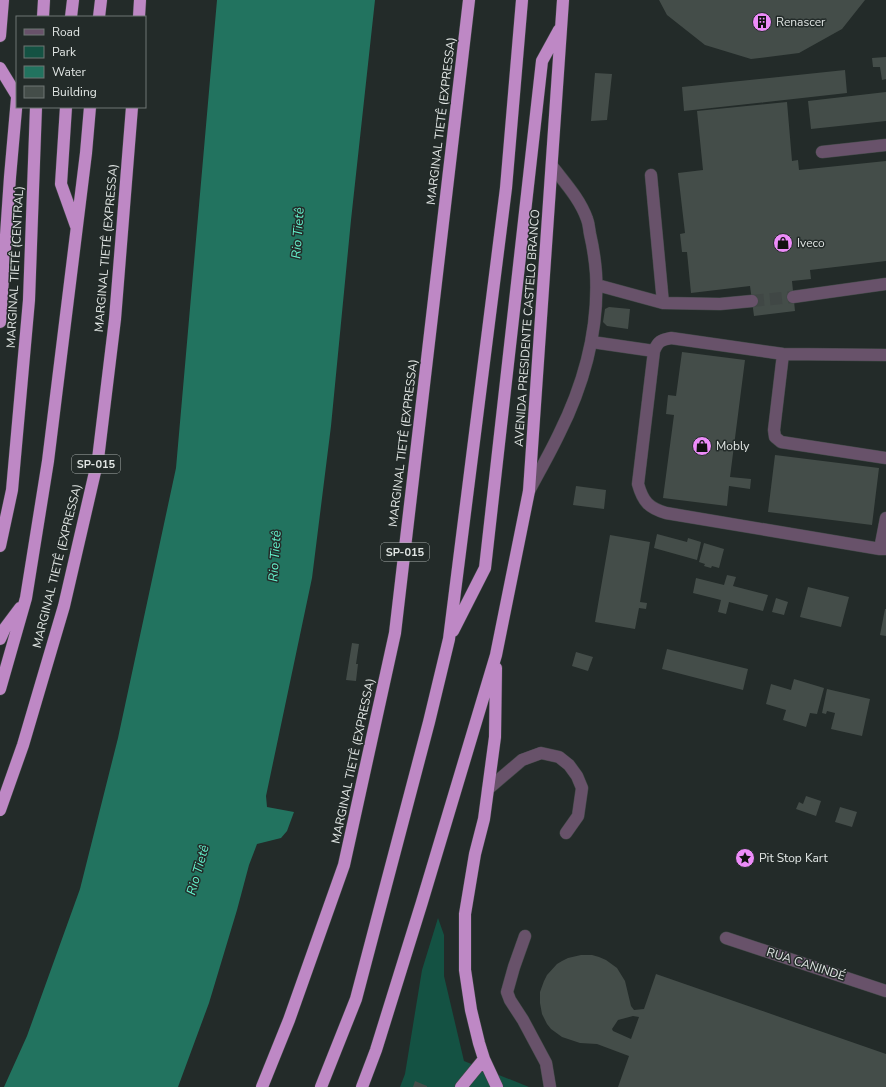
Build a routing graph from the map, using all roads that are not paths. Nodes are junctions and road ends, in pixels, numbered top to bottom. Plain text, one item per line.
1 (4, 0) edge
2 (44, 0) edge
3 (73, 0) edge
4 (101, 0) edge
5 (140, 0) edge
6 (469, 0) edge
7 (522, 0) edge
8 (563, 0) edge
9 (43, 16) edge
10 (72, 16) edge
11 (99, 16) edge
12 (138, 16) edge
13 (561, 26) junction
14 (0, 36) edge
15 (0, 68) edge
16 (16, 95) edge
17 (16, 108) edge
18 (36, 108) edge
19 (66, 108) edge
20 (90, 108) edge
21 (132, 108) edge
22 (886, 145) edge
23 (822, 152) dead end
24 (552, 166) junction
25 (651, 175) dead end
26 (77, 227) junction
27 (596, 284) junction
28 (886, 284) edge
29 (793, 297) tunnel mouth
30 (752, 301) tunnel mouth
31 (663, 304) junction
32 (0, 322) edge
33 (592, 342) junction
34 (654, 351) junction
35 (784, 354) junction
36 (886, 355) edge
37 (886, 458) edge
38 (529, 491) junction
39 (886, 518) edge
40 (0, 546) edge
41 (883, 549) edge
42 (26, 598) junction
43 (0, 639) edge
44 (449, 639) junction
45 (496, 655) junction
46 (0, 689) edge
47 (488, 789) junction
48 (0, 810) edge
49 (566, 833) dead end
50 (525, 936) dead end
51 (726, 938) dead end
52 (886, 991) edge
53 (484, 1059) junction
54 (262, 1087) edge
55 (321, 1087) edge
56 (362, 1087) edge
57 (461, 1087) edge
58 (497, 1087) edge
59 (550, 1087) edge

1 - 14 highway
2 - 9 highway
3 - 10 highway
4 - 11 highway
5 - 12 highway
6 - 54 highway, MARGINAL TIETÊ (EXPRESSA) / SP-015
7 - 44 highway
8 - 13 highway, AVENIDA PRESIDENTE CASTELO BRANCO
13 - 24 highway, AVENIDA PRESIDENTE CASTELO BRANCO
13 - 44 highway
15 - 16 highway
17 - 32 highway
18 - 40 highway, MARGINAL TIETÊ (CENTRAL)
19 - 26 highway
20 - 26 highway
21 - 48 highway, MARGINAL TIETÊ (EXPRESSA) / SP-015
22 - 23 lane
24 - 27 lane
24 - 38 highway, AVENIDA PRESIDENTE CASTELO BRANCO
25 - 31 lane
26 - 42 highway
27 - 31 lane
27 - 33 lane
28 - 29 lane
30 - 31 lane
33 - 34 lane
33 - 38 lane
34 - 35 lane
34 - 41 lane
35 - 36 lane
35 - 37 lane
38 - 45 highway, AVENIDA PRESIDENTE CASTELO BRANCO
39 - 41 lane
42 - 43 highway
42 - 46 highway
44 - 55 highway
45 - 47 highway
45 - 56 highway
47 - 49 lane
47 - 53 highway
50 - 59 lane
51 - 52 lane, RUA CANINDÉ
53 - 57 highway
53 - 58 highway

